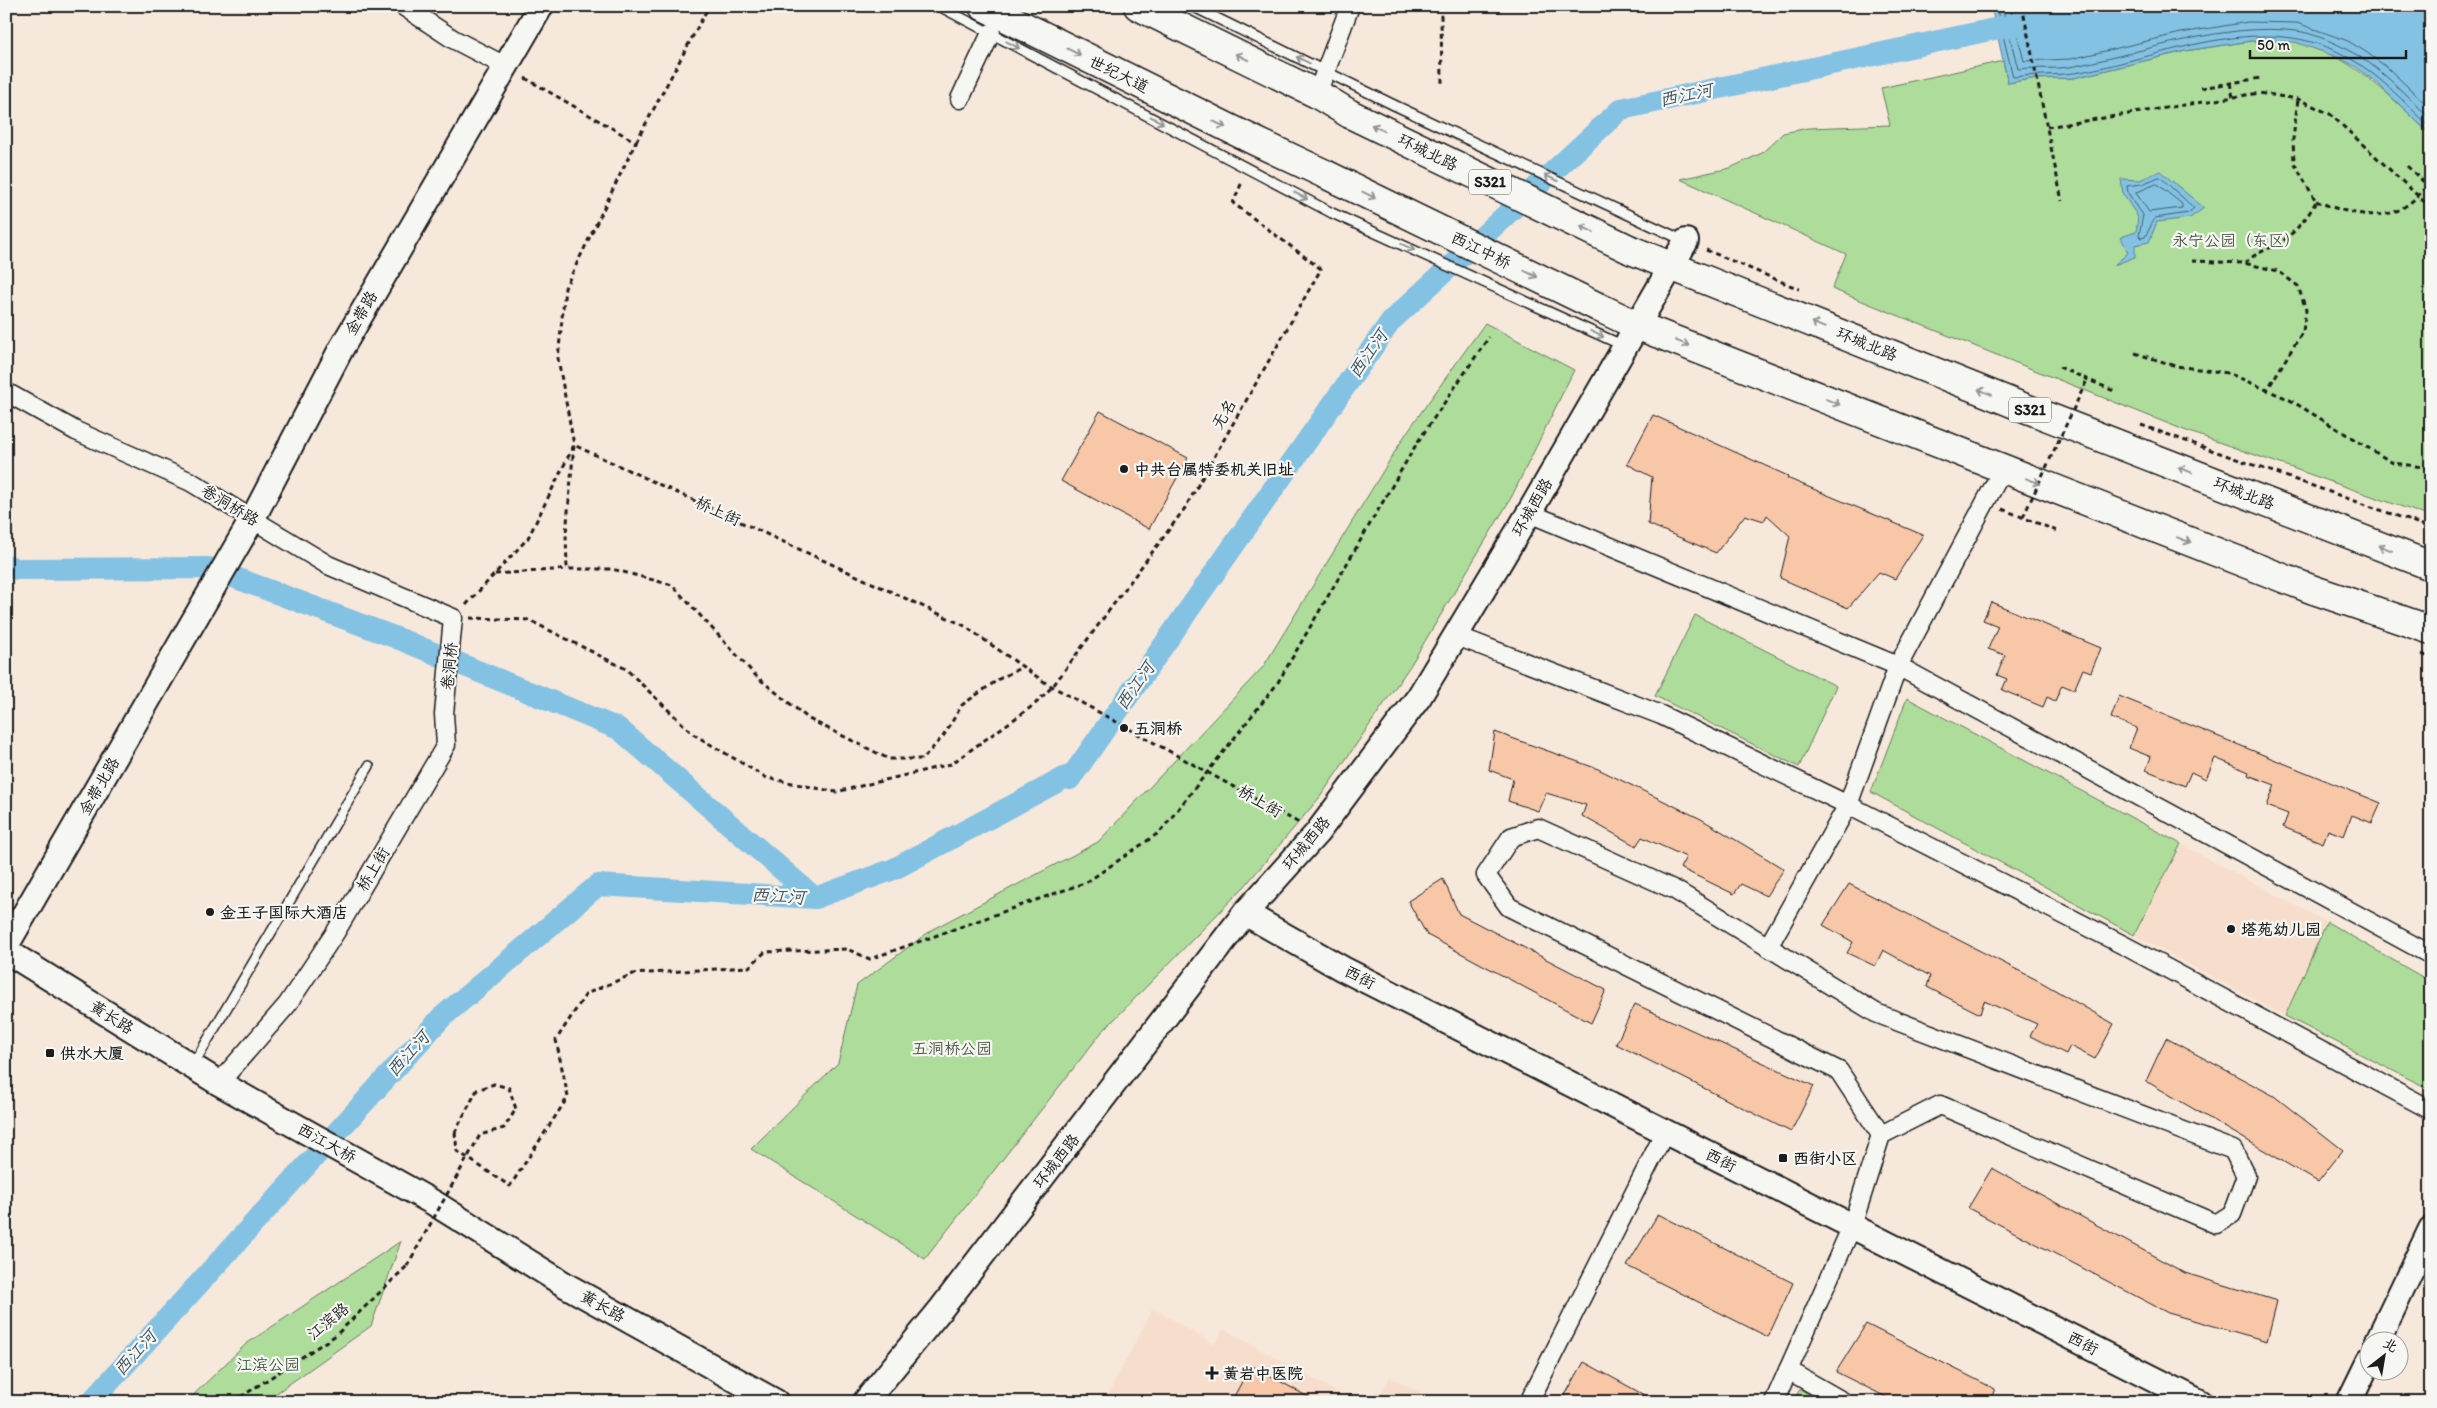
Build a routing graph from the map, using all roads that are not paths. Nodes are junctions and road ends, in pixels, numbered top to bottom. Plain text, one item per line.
1 (402, 6) edge
2 (541, 6) edge
3 (939, 6) edge
4 (983, 6) edge
5 (1138, 6) edge
6 (1192, 6) edge
7 (1350, 6) edge
8 (991, 33) junction
9 (505, 66) junction
10 (1321, 82) junction
11 (960, 99) dead end
12 (1325, 174) joint
13 (1680, 239) joint
14 (1671, 266) junction
15 (1630, 335) junction
16 (6, 392) edge
17 (2003, 470) junction
18 (1529, 513) junction
19 (253, 518) junction
20 (2431, 566) edge
21 (454, 618) joint
22 (191, 626) joint
23 (2431, 630) edge
24 (1457, 636) junction
25 (1898, 666) junction
26 (444, 714) joint
27 (369, 766) dead end
28 (1848, 805) junction
29 (1245, 913) junction
30 (6, 946) edge
31 (1768, 947) junction
32 (6, 951) edge
33 (2431, 955) edge
34 (192, 1067) junction
35 (219, 1083) junction
36 (2431, 1110) edge
37 (1665, 1132) junction
38 (1881, 1135) junction
39 (434, 1203) joint
40 (1852, 1226) junction
41 (2431, 1229) edge
42 (2383, 1330) edge
43 (1788, 1370) junction
44 (2360, 1380) edge
45 (776, 1402) edge
46 (865, 1402) edge
47 (1529, 1402) edge
48 (1774, 1402) edge
49 (1844, 1402) edge
50 (2200, 1402) edge
51 (2350, 1402) edge

1 - 9 street
2 - 9 main road, 金带路
3 - 8 lane
4 -> 12 main road, 世纪大道
10 -> 5 main road, S321
10 -> 6 lane
7 - 10 street
8 - 11 street
8 -> 15 lane, bridge
9 - 19 main road, 金带路
13 -> 10 lane, bridge
14 -> 10 main road, 环城北路 / S321, bridge
12 -> 15 main road, 西江中桥, bridge
13 - 14 main road, 环城西路
14 - 15 main road, 环城西路
20 -> 14 main road, 环城北路 / S321
15 -> 17 main road
15 - 18 main road, 环城西路
16 - 19 street, 卷洞桥路
17 -> 23 main road
17 - 25 street
18 - 24 main road, 环城西路
18 - 25 street
19 - 21 street, 卷洞桥路
19 - 22 main road, 金带路
21 - 26 street, 卷洞桥
22 - 30 main road, 金带北路
24 - 28 street
24 - 29 main road, 环城西路
25 - 28 street
25 - 33 street
26 - 35 street, 桥上街
27 - 34 lane
28 - 31 street
28 - 36 street
29 - 37 main road, 西街
29 - 46 main road, 环城西路
31 - 38 street
31 - 38 street
32 - 34 main road, 黄长路
34 - 35 main road, 黄长路
35 - 39 main road, 西江大桥
37 - 40 main road, 西街
37 - 47 street
38 - 40 street
39 - 45 main road, 黄长路
40 - 43 street
40 - 50 main road, 西街
41 - 42 main road
43 - 48 street
43 - 49 street
44 - 51 main road

